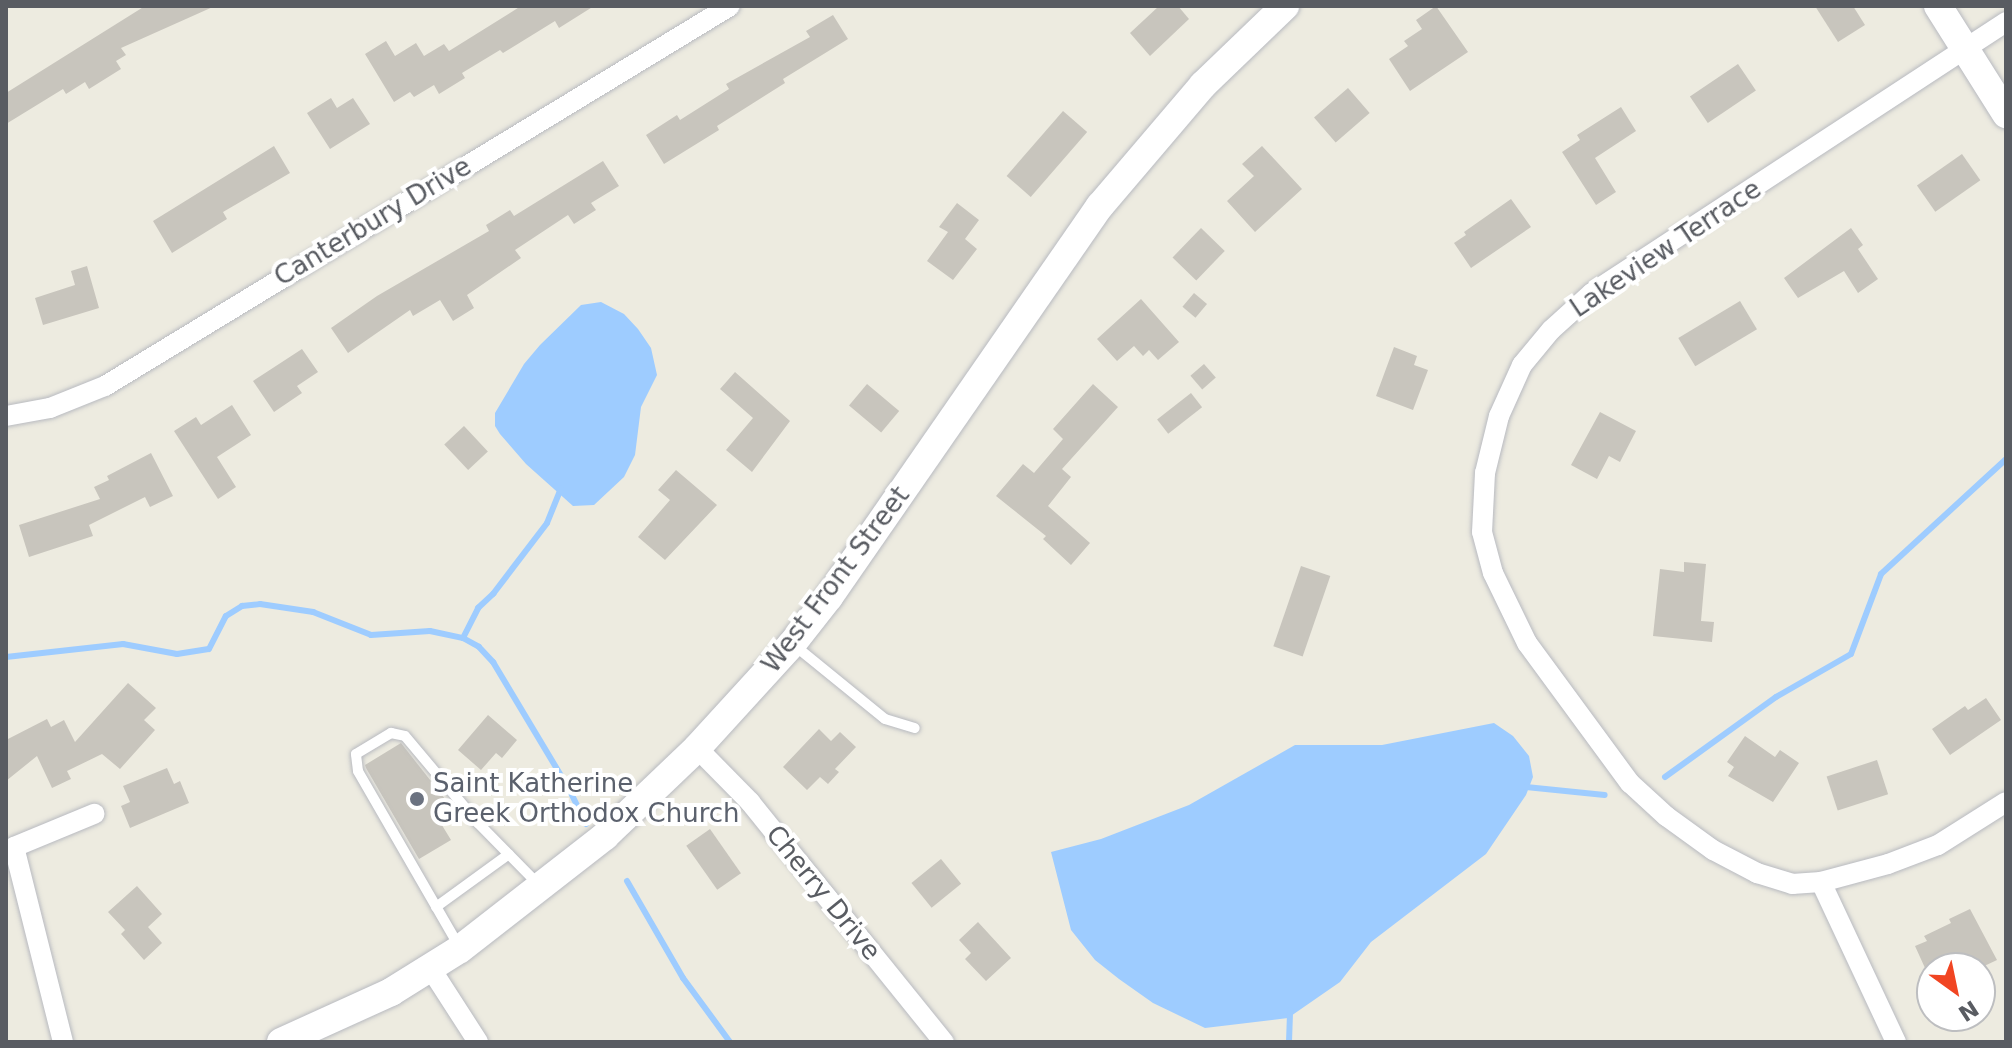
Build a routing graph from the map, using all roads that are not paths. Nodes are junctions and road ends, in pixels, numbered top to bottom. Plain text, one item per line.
1 (730, 6) edge
2 (1285, 6) edge
3 (1938, 6) edge
4 (2006, 22) edge
5 (1964, 48) junction
6 (2006, 114) edge
7 (6, 416) edge
8 (792, 644) junction
9 (915, 728) dead end
10 (697, 748) junction
11 (2006, 802) edge
12 (94, 814) dead end
13 (509, 854) junction
14 (1821, 882) junction
15 (541, 888) junction
16 (436, 907) junction
17 (460, 949) junction
18 (431, 969) junction
19 (63, 1042) edge
20 (281, 1042) edge
21 (478, 1042) edge
22 (944, 1042) edge
23 (1896, 1042) edge

1 - 7 street, Canterbury Drive
2 - 8 street, West Front Street
3 - 5 street
4 - 5 street, Lakeview Terrace
5 - 6 street
5 - 14 street, Lakeview Terrace
8 - 9 lane
8 - 10 street, West Front Street
10 - 15 street, West Front Street
10 - 22 street, Cherry Drive
11 - 14 street, Lakeview Terrace
12 - 19 street
13 - 15 lane
13 - 16 lane
13 - 16 lane
14 - 23 street
15 - 17 street, West Front Street
16 - 17 lane
17 - 18 street, West Front Street
18 - 20 street, West Front Street
18 - 21 street

